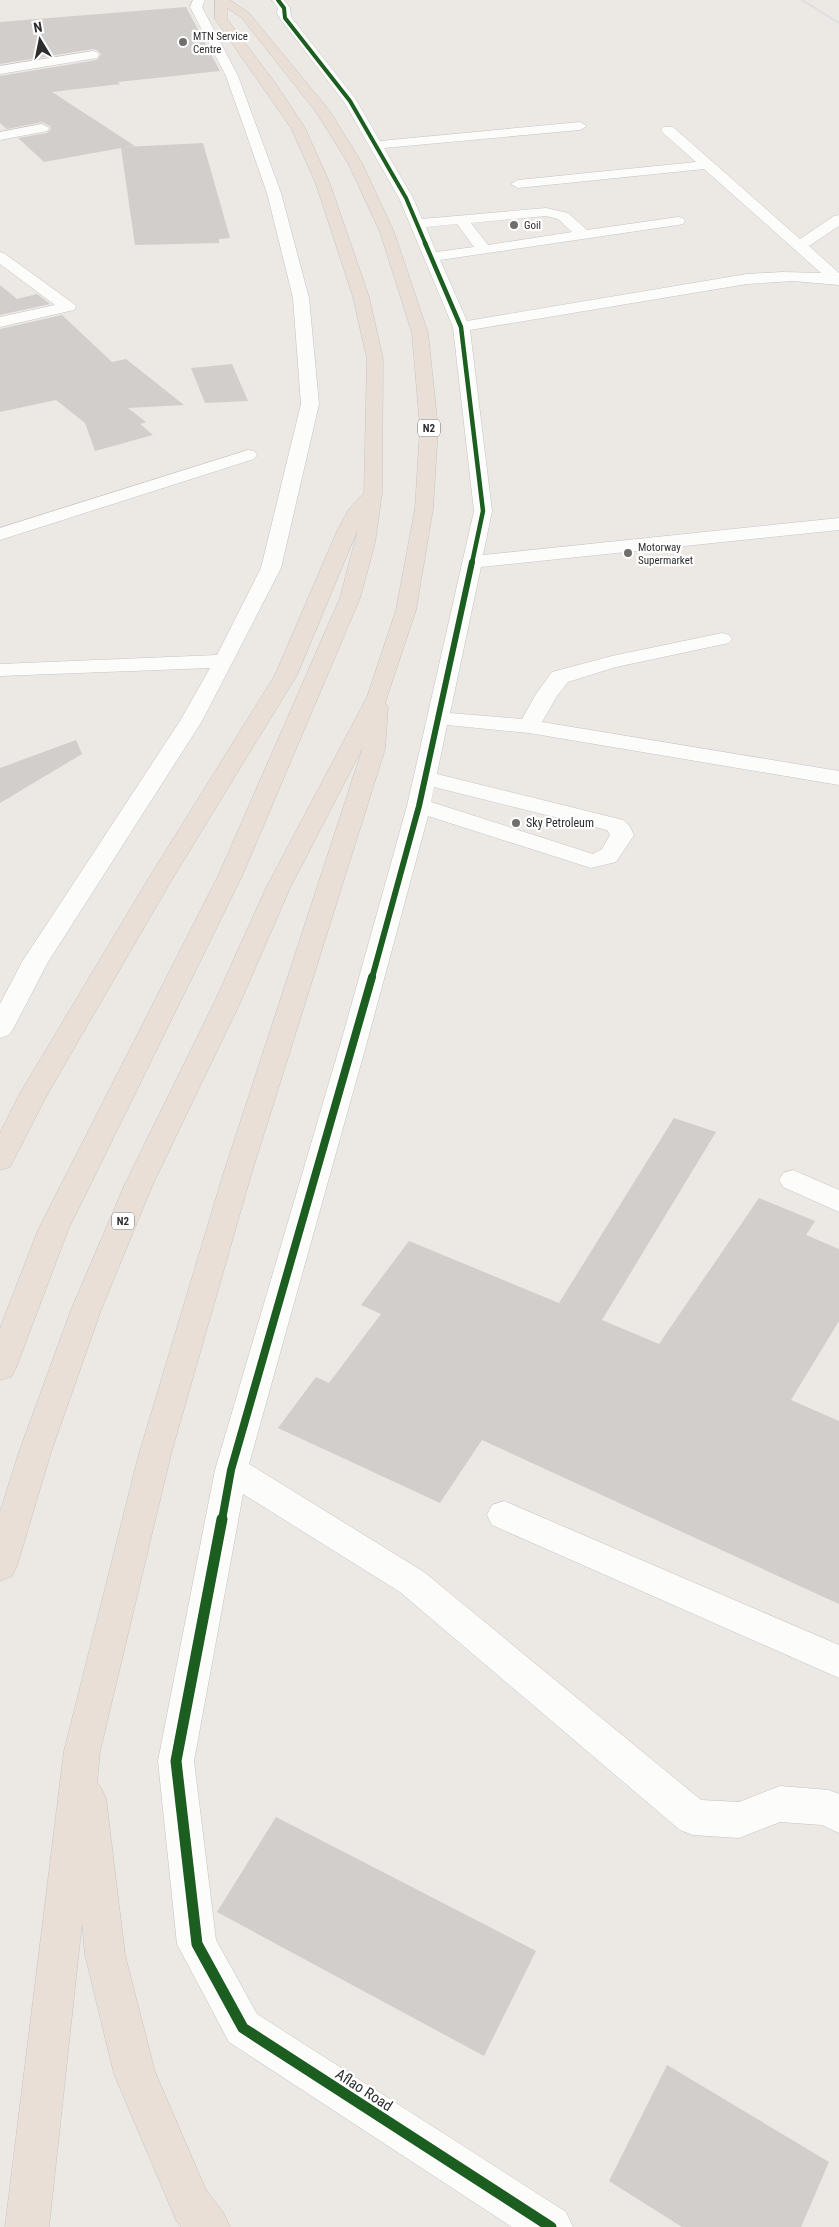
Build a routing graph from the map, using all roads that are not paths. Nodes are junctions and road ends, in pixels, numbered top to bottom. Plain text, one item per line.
1 (199, 0) edge
2 (221, 0) edge
3 (282, 9) edge
4 (94, 55) dead end
5 (0, 70) edge
6 (580, 126) dead end
7 (42, 128) dead end
8 (668, 130) dead end
9 (0, 136) edge
10 (376, 145) junction
11 (708, 165) junction
12 (518, 184) dead end
13 (461, 219) junction
14 (839, 219) edge
15 (678, 221) dead end
16 (417, 224) junction
17 (583, 235) junction
18 (800, 246) junction
19 (484, 250) junction
20 (0, 257) edge
21 (431, 257) junction
22 (838, 280) edge
23 (0, 322) edge
24 (461, 327) junction
25 (248, 455) dead end
26 (373, 493) junction
27 (839, 524) edge
28 (0, 534) edge
29 (472, 562) junction
30 (722, 639) dead end
31 (224, 661) junction
32 (0, 670) edge
33 (378, 697) junction
34 (438, 718) junction
35 (529, 726) junction
36 (425, 778) junction
37 (839, 778) edge
38 (419, 806) junction
39 (0, 1029) edge
40 (0, 1160) edge
41 (793, 1180) dead end
42 (839, 1202) edge
43 (0, 1368) edge
44 (231, 1470) junction
45 (504, 1515) dead end
46 (0, 1566) edge
47 (839, 1662) edge
48 (82, 1752) junction
49 (839, 1815) edge
50 (27, 2227) edge
51 (208, 2227) edge
52 (551, 2227) edge

1 - 31 street
2 - 26 highway, N2
2 - 33 highway, N2
3 - 10 street
4 - 5 street
6 - 10 street
7 - 9 street
8 - 11 street
10 - 16 street
11 - 12 street
11 - 18 street
13 - 16 street
13 - 17 street
13 - 19 street
14 - 18 street
15 - 17 street
16 - 21 street
17 - 19 street
18 - 22 street
19 - 21 street
20 - 23 street
21 - 24 street
22 - 24 street
24 - 29 street
25 - 28 street
26 - 40 highway
26 - 43 highway, N2
27 - 29 street
29 - 34 street
30 - 35 street
31 - 32 street
31 - 39 street
33 - 46 highway, N2
33 - 48 highway
34 - 35 street
34 - 36 street
35 - 37 street
36 - 38 street
36 - 38 street
38 - 44 street
41 - 42 street
44 - 49 street
44 - 52 street, Aflao Road
45 - 47 street
48 - 50 highway
48 - 51 highway

